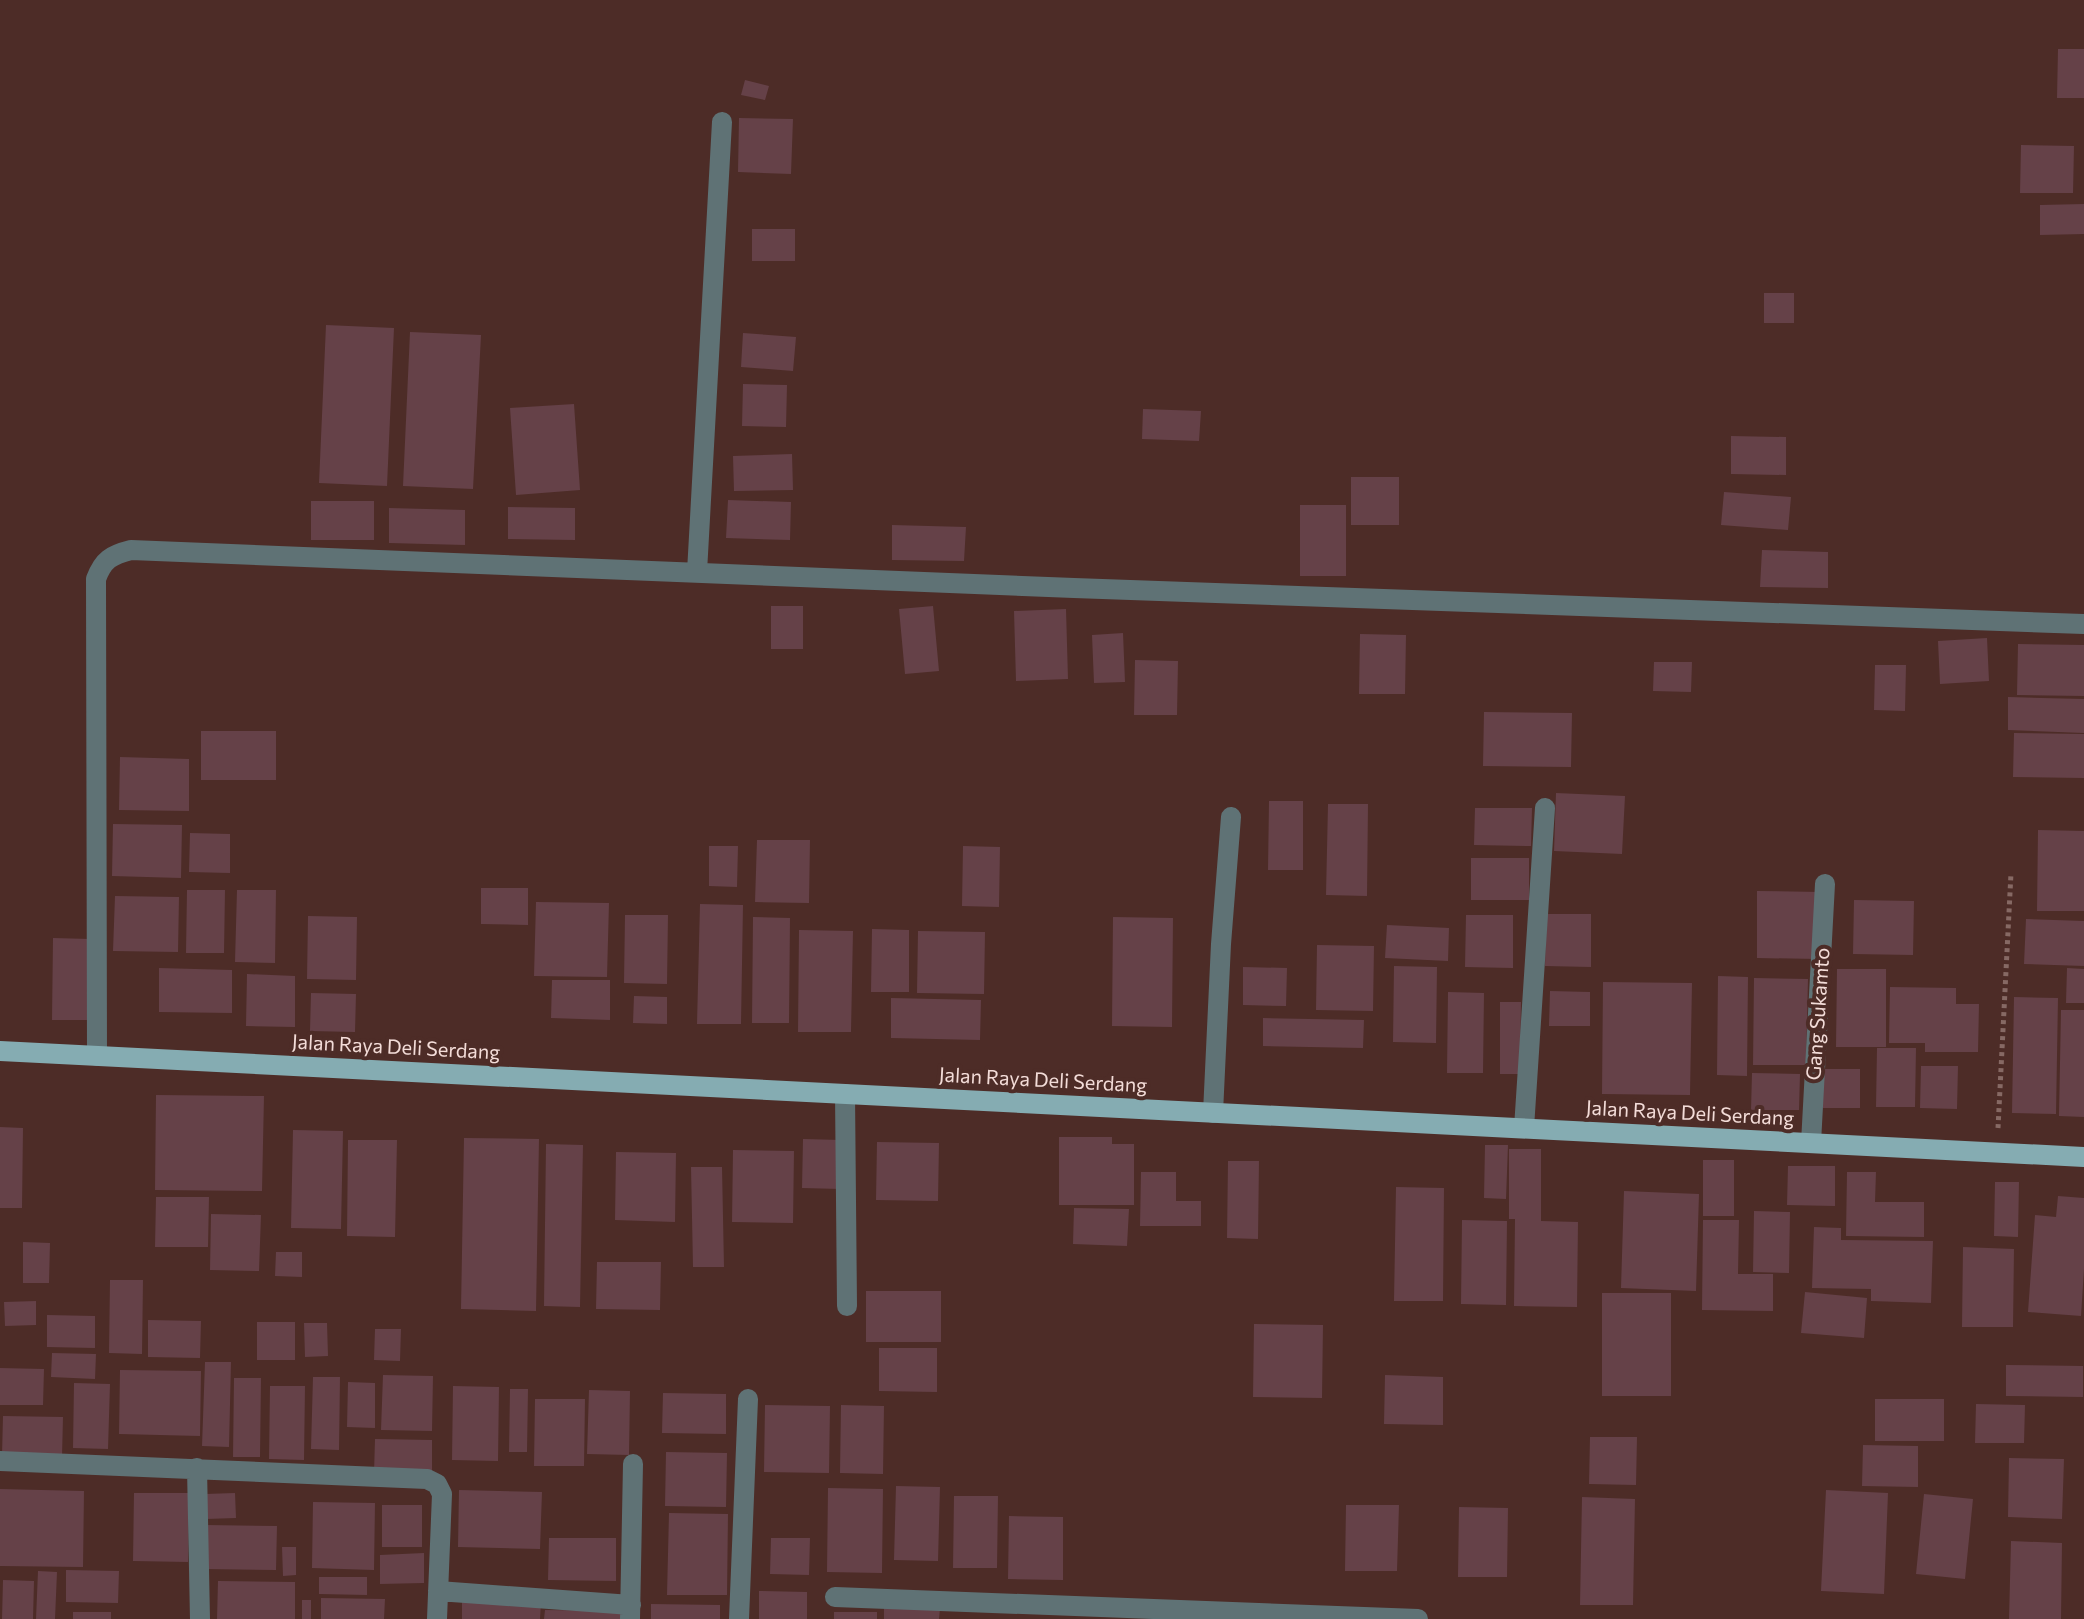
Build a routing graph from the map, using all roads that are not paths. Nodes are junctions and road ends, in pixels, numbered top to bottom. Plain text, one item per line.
1 (722, 122) dead end
2 (697, 572) junction
3 (2084, 624) edge
4 (1545, 808) dead end
5 (1231, 817) dead end
6 (1825, 884) dead end
7 (0, 1051) edge
8 (97, 1056) junction
9 (845, 1094) junction
10 (1213, 1113) junction
11 (1524, 1128) junction
12 (1811, 1143) junction
13 (2084, 1157) edge
14 (847, 1306) dead end
15 (748, 1399) dead end
16 (0, 1461) edge
17 (633, 1464) dead end
18 (197, 1468) junction
19 (438, 1591) junction
20 (835, 1597) dead end
21 (631, 1612) edge
22 (200, 1619) edge
23 (437, 1619) edge
24 (739, 1619) edge
25 (1418, 1619) edge

1 - 2 street
2 - 3 street
2 - 8 street
4 - 11 street
5 - 10 street
6 - 12 street, Gang Sukamto
7 - 8 main road, Jalan Raya Deli Serdang
8 - 9 main road, Jalan Raya Deli Serdang
9 - 10 main road, Jalan Raya Deli Serdang
9 - 14 street
10 - 11 main road, Jalan Raya Deli Serdang
11 - 12 main road, Jalan Raya Deli Serdang
12 - 13 main road, Jalan Raya Deli Serdang
15 - 24 street
16 - 18 street
17 - 21 street
18 - 19 street
18 - 22 street
19 - 21 street
19 - 23 street
20 - 25 street

